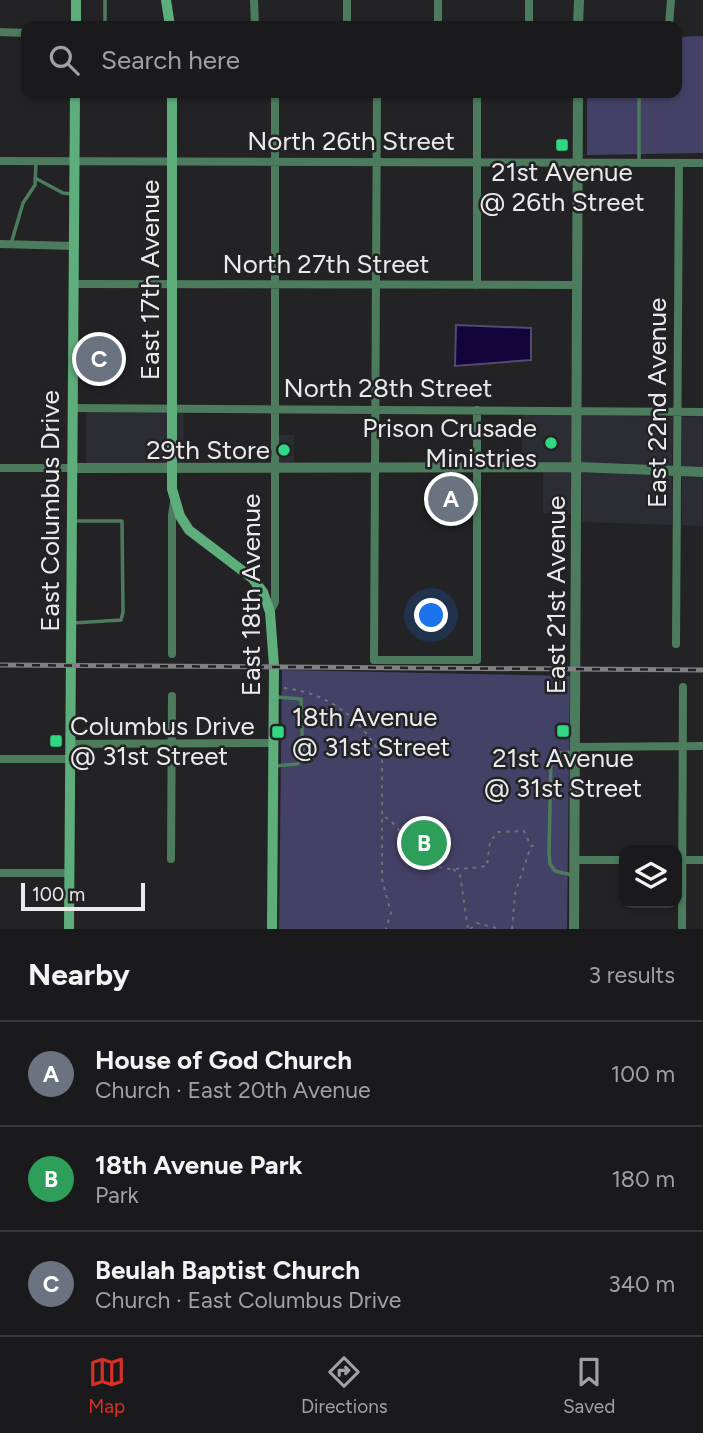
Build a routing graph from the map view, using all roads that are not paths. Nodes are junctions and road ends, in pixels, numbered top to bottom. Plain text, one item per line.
1 (76, 0) edge
2 (105, 0) edge
3 (166, 0) edge
4 (254, 0) edge
5 (347, 0) edge
6 (438, 0) edge
7 (529, 0) edge
8 (579, 0) edge
9 (671, 0) edge
10 (76, 21) edge
11 (104, 21) edge
12 (169, 21) edge
13 (255, 21) edge
14 (347, 21) edge
15 (438, 21) edge
16 (529, 21) edge
17 (578, 21) edge
18 (669, 21) edge
19 (0, 33) edge
20 (21, 33) edge
21 (75, 98) edge
22 (172, 98) edge
23 (275, 98) edge
24 (377, 98) edge
25 (477, 98) edge
26 (578, 98) edge
27 (639, 98) edge
28 (0, 161) edge
29 (36, 161) junction
30 (75, 162) junction
31 (173, 162) junction
32 (377, 162) junction
33 (477, 162) junction
34 (275, 163) junction
35 (578, 163) junction
36 (639, 163) junction
37 (680, 163) junction
38 (703, 163) edge
39 (36, 178) junction
40 (74, 194) junction
41 (0, 244) edge
42 (11, 244) junction
43 (74, 246) junction
44 (74, 284) junction
45 (377, 284) junction
46 (174, 285) junction
47 (276, 285) junction
48 (477, 285) junction
49 (578, 285) junction
50 (74, 408) junction
51 (173, 408) junction
52 (275, 408) junction
53 (376, 410) junction
54 (477, 410) junction
55 (578, 410) junction
56 (678, 412) junction
57 (703, 412) edge
58 (376, 467) junction
59 (477, 467) junction
60 (578, 467) junction
61 (0, 468) edge
62 (74, 468) junction
63 (172, 468) junction
64 (275, 468) junction
65 (677, 472) junction
66 (703, 472) edge
67 (174, 502) junction
68 (73, 521) junction
69 (270, 612) junction
70 (72, 623) junction
71 (676, 644) dead end
72 (172, 654) dead end
73 (683, 687) dead end
74 (172, 696) dead end
75 (274, 697) junction
76 (273, 743) junction
77 (70, 744) junction
78 (172, 744) junction
79 (682, 746) junction
80 (703, 746) edge
81 (575, 749) junction
82 (0, 759) edge
83 (70, 760) junction
84 (273, 766) junction
85 (680, 845) edge
86 (171, 859) dead end
87 (574, 860) junction
88 (619, 860) edge
89 (682, 860) edge
90 (703, 860) edge
91 (0, 873) edge
92 (70, 873) junction
93 (574, 875) junction
94 (681, 908) edge
95 (69, 929) edge
96 (272, 929) edge
97 (573, 929) edge
98 (682, 929) edge

1 - 10 main road
2 - 11 lane
3 - 12 main road
4 - 13 street
5 - 14 street
6 - 15 street
7 - 16 street
8 - 17 street
9 - 18 street
19 - 20 street
21 - 30 main road, East Columbus Drive
22 - 31 main road, East 17th Avenue
23 - 34 street, East 18th Avenue
24 - 32 street
25 - 33 street
26 - 35 street, East 21st Avenue
27 - 36 lane
28 - 29 street, North 26th Street
29 - 30 street, North 26th Street
29 - 39 lane
30 - 31 street, North 26th Street
30 - 40 main road, East Columbus Drive
31 - 34 street, North 26th Street
31 - 46 main road, East 17th Avenue
32 - 33 street, North 26th Street
32 - 34 street, North 26th Street
32 - 45 street
33 - 35 street, North 26th Street
33 - 48 street
34 - 47 street, East 18th Avenue
35 - 36 street, North 26th Street
35 - 49 street, East 21st Avenue
36 - 37 street, North 26th Street
37 - 38 street, North 26th Street
37 - 56 street, East 22nd Avenue
39 - 40 lane
39 - 42 lane
40 - 43 main road, East Columbus Drive
41 - 42 street
42 - 43 street
43 - 44 main road, East Columbus Drive
44 - 46 street, North 27th Street
44 - 50 main road, East Columbus Drive
45 - 47 street, North 27th Street
45 - 48 street, North 27th Street
45 - 53 street
46 - 47 street, North 27th Street
46 - 51 main road, East 17th Avenue
47 - 52 street, East 18th Avenue
48 - 49 street, North 27th Street
49 - 55 street, East 21st Avenue
50 - 51 street, North 28th Street
50 - 62 main road, East Columbus Drive
51 - 52 street, North 28th Street
51 - 63 main road, East 17th Avenue
52 - 53 street, North 28th Street
52 - 64 street, East 18th Avenue
53 - 54 street, North 28th Street
53 - 58 street
54 - 55 street, North 28th Street
54 - 59 street
55 - 56 street, North 28th Street
55 - 60 street, East 21st Avenue
56 - 57 street, North 28th Street
56 - 65 street, East 22nd Avenue
58 - 59 street
58 - 59 street
58 - 64 street
59 - 60 street
60 - 65 street
60 - 81 street, East 21st Avenue
61 - 62 street
62 - 63 street
62 - 68 main road, East Columbus Drive
63 - 64 street
63 - 67 main road, East 17th Avenue
64 - 69 street, East 18th Avenue
65 - 66 street
65 - 71 street, East 22nd Avenue
67 - 69 main road
67 - 72 street
68 - 70 main road, East Columbus Drive
68 - 70 lane
69 - 75 main road, East 18th Avenue
70 - 77 main road, East Columbus Drive
73 - 79 street
74 - 78 street
75 - 76 main road, East 18th Avenue
75 - 84 lane
76 - 78 street
76 - 84 main road, East 18th Avenue
77 - 78 street
77 - 83 main road, East Columbus Drive
78 - 86 street
79 - 80 street
79 - 81 street
79 - 85 street
81 - 87 street, East 21st Avenue
81 - 93 lane
82 - 83 street
83 - 92 main road, East Columbus Drive
84 - 96 main road, East 18th Avenue
87 - 88 street
87 - 93 street, East 21st Avenue
89 - 90 street
91 - 92 street
92 - 95 main road, East Columbus Drive
93 - 97 street, East 21st Avenue
94 - 98 street

